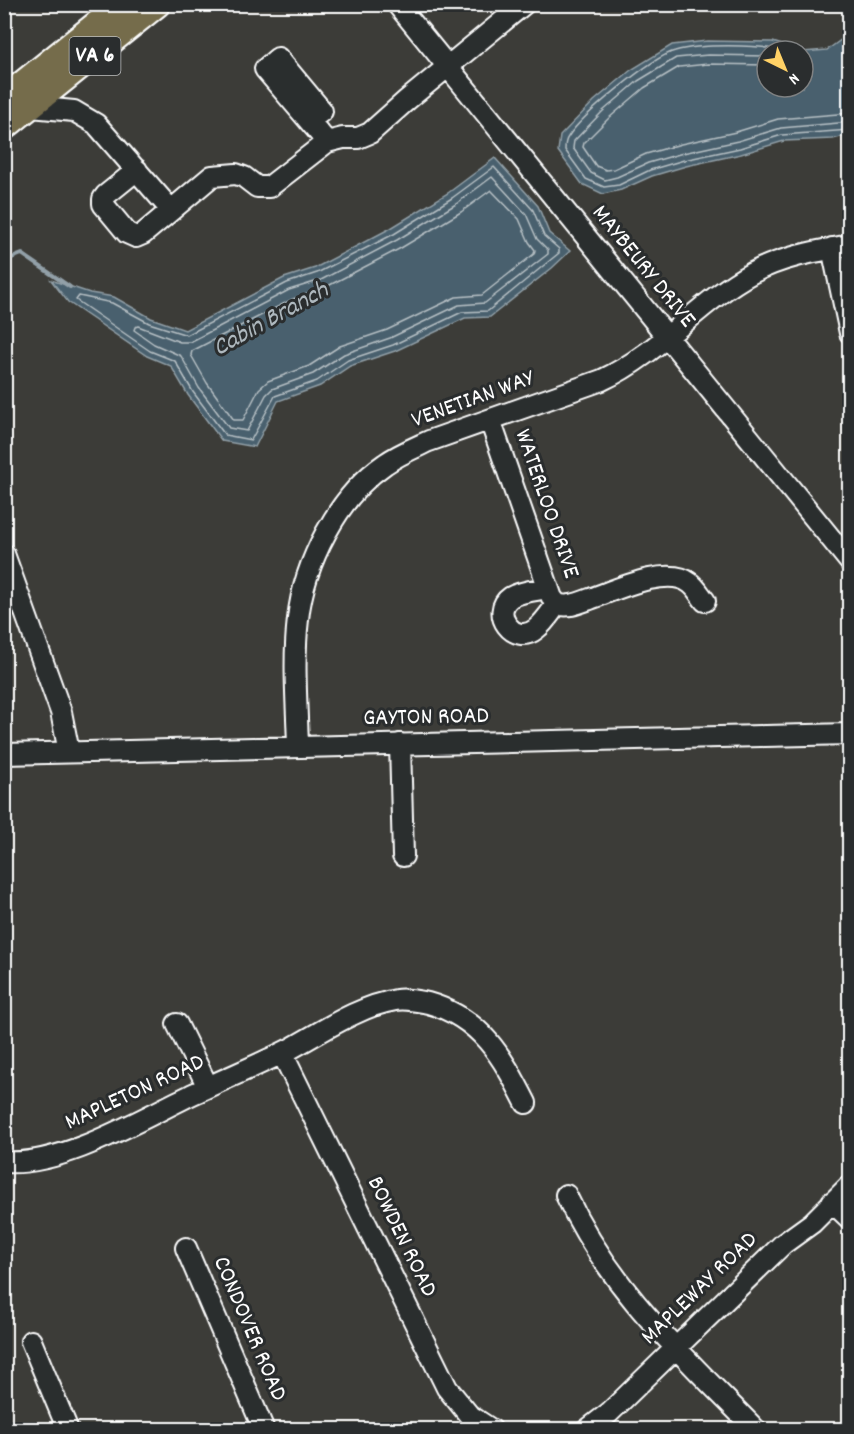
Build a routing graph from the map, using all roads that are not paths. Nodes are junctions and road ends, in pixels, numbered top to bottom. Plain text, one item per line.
1 (121, 4) edge
2 (158, 4) edge
3 (397, 4) edge
4 (524, 4) edge
5 (448, 67) junction
6 (4, 98) edge
7 (31, 107) junction
8 (309, 121) dead end
9 (4, 128) edge
10 (327, 142) junction
11 (136, 170) junction
12 (171, 210) junction
13 (841, 247) edge
14 (849, 333) edge
15 (666, 337) junction
16 (490, 420) junction
17 (4, 554) edge
18 (849, 562) edge
19 (705, 601) dead end
20 (849, 734) edge
21 (400, 744) junction
22 (298, 747) junction
23 (69, 752) junction
24 (4, 754) edge
25 (403, 856) dead end
26 (177, 1024) dead end
27 (282, 1053) junction
28 (208, 1087) junction
29 (526, 1102) dead end
30 (4, 1162) edge
31 (849, 1185) edge
32 (566, 1195) dead end
33 (832, 1202) junction
34 (849, 1219) edge
35 (186, 1248) dead end
36 (31, 1341) dead end
37 (676, 1348) junction
38 (68, 1430) edge
39 (264, 1430) edge
40 (492, 1430) edge
41 (587, 1430) edge
42 (756, 1430) edge

1 - 6 main road, VA 6
2 - 7 main road, VA 6
3 - 5 street, MAYBEURY DRIVE
4 - 5 street
5 - 10 street
5 - 15 street, MAYBEURY DRIVE
7 - 9 main road, VA 6
7 - 11 street
8 - 10 street
10 - 12 street
11 - 12 street
11 - 12 street
13 - 14 street
13 - 15 street, VENETIAN WAY
15 - 16 street, VENETIAN WAY
15 - 18 street, MAYBEURY DRIVE
16 - 19 street, WATERLOO DRIVE
16 - 22 street, VENETIAN WAY
17 - 23 street
20 - 21 street, GAYTON ROAD
21 - 22 street, GAYTON ROAD
21 - 25 street
22 - 23 street, GAYTON ROAD
23 - 24 street, GAYTON ROAD
26 - 28 street
27 - 28 street, MAPLETON ROAD
27 - 29 street, MAPLETON ROAD
27 - 40 street, BOWDEN ROAD
28 - 30 street, MAPLETON ROAD
31 - 33 street, MAPLEWAY ROAD
32 - 37 street
33 - 34 street
33 - 37 street, MAPLEWAY ROAD
35 - 39 street, CONDOVER ROAD
36 - 38 street
37 - 41 street, MAPLEWAY ROAD
37 - 42 street

